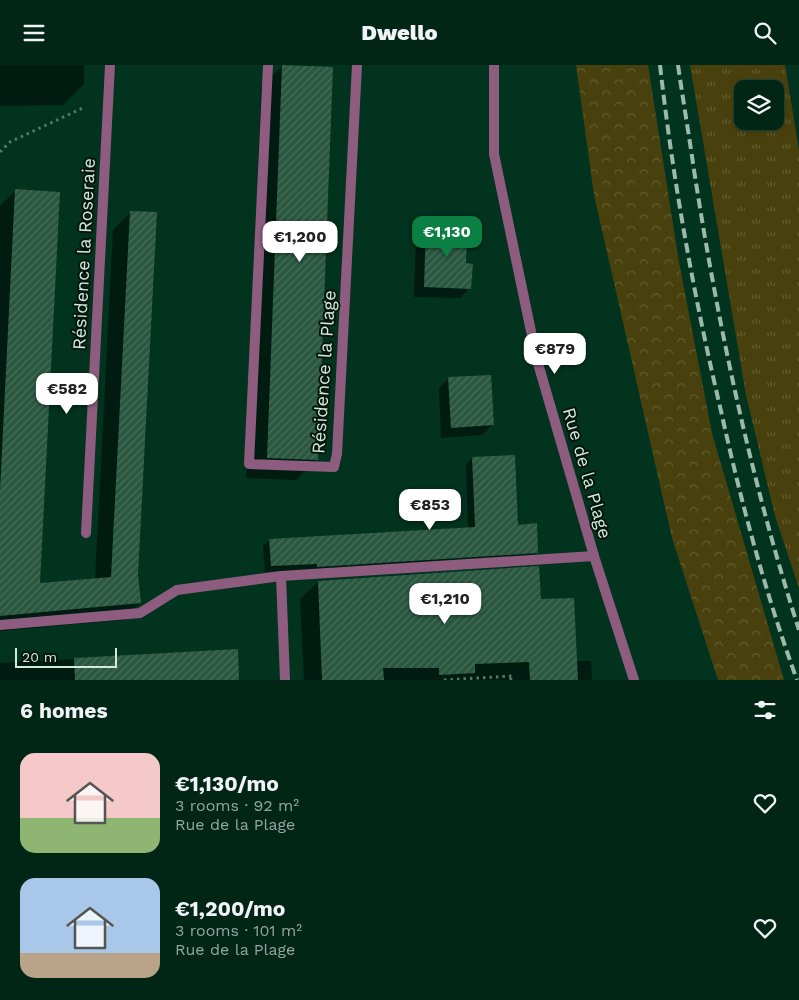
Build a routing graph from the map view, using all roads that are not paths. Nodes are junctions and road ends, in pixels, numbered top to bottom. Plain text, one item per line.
1 (110, 65) edge
2 (268, 65) edge
3 (356, 65) edge
4 (494, 65) edge
5 (86, 533) dead end
6 (594, 556) junction
7 (281, 576) junction
8 (0, 625) edge
9 (285, 680) edge
10 (634, 680) edge

1 - 5 street, Résidence la Roseraie
2 - 3 street, Résidence la Plage
4 - 6 street, Rue de la Plage
6 - 7 street
6 - 10 street, Rue de la Plage
7 - 8 street
7 - 9 street

